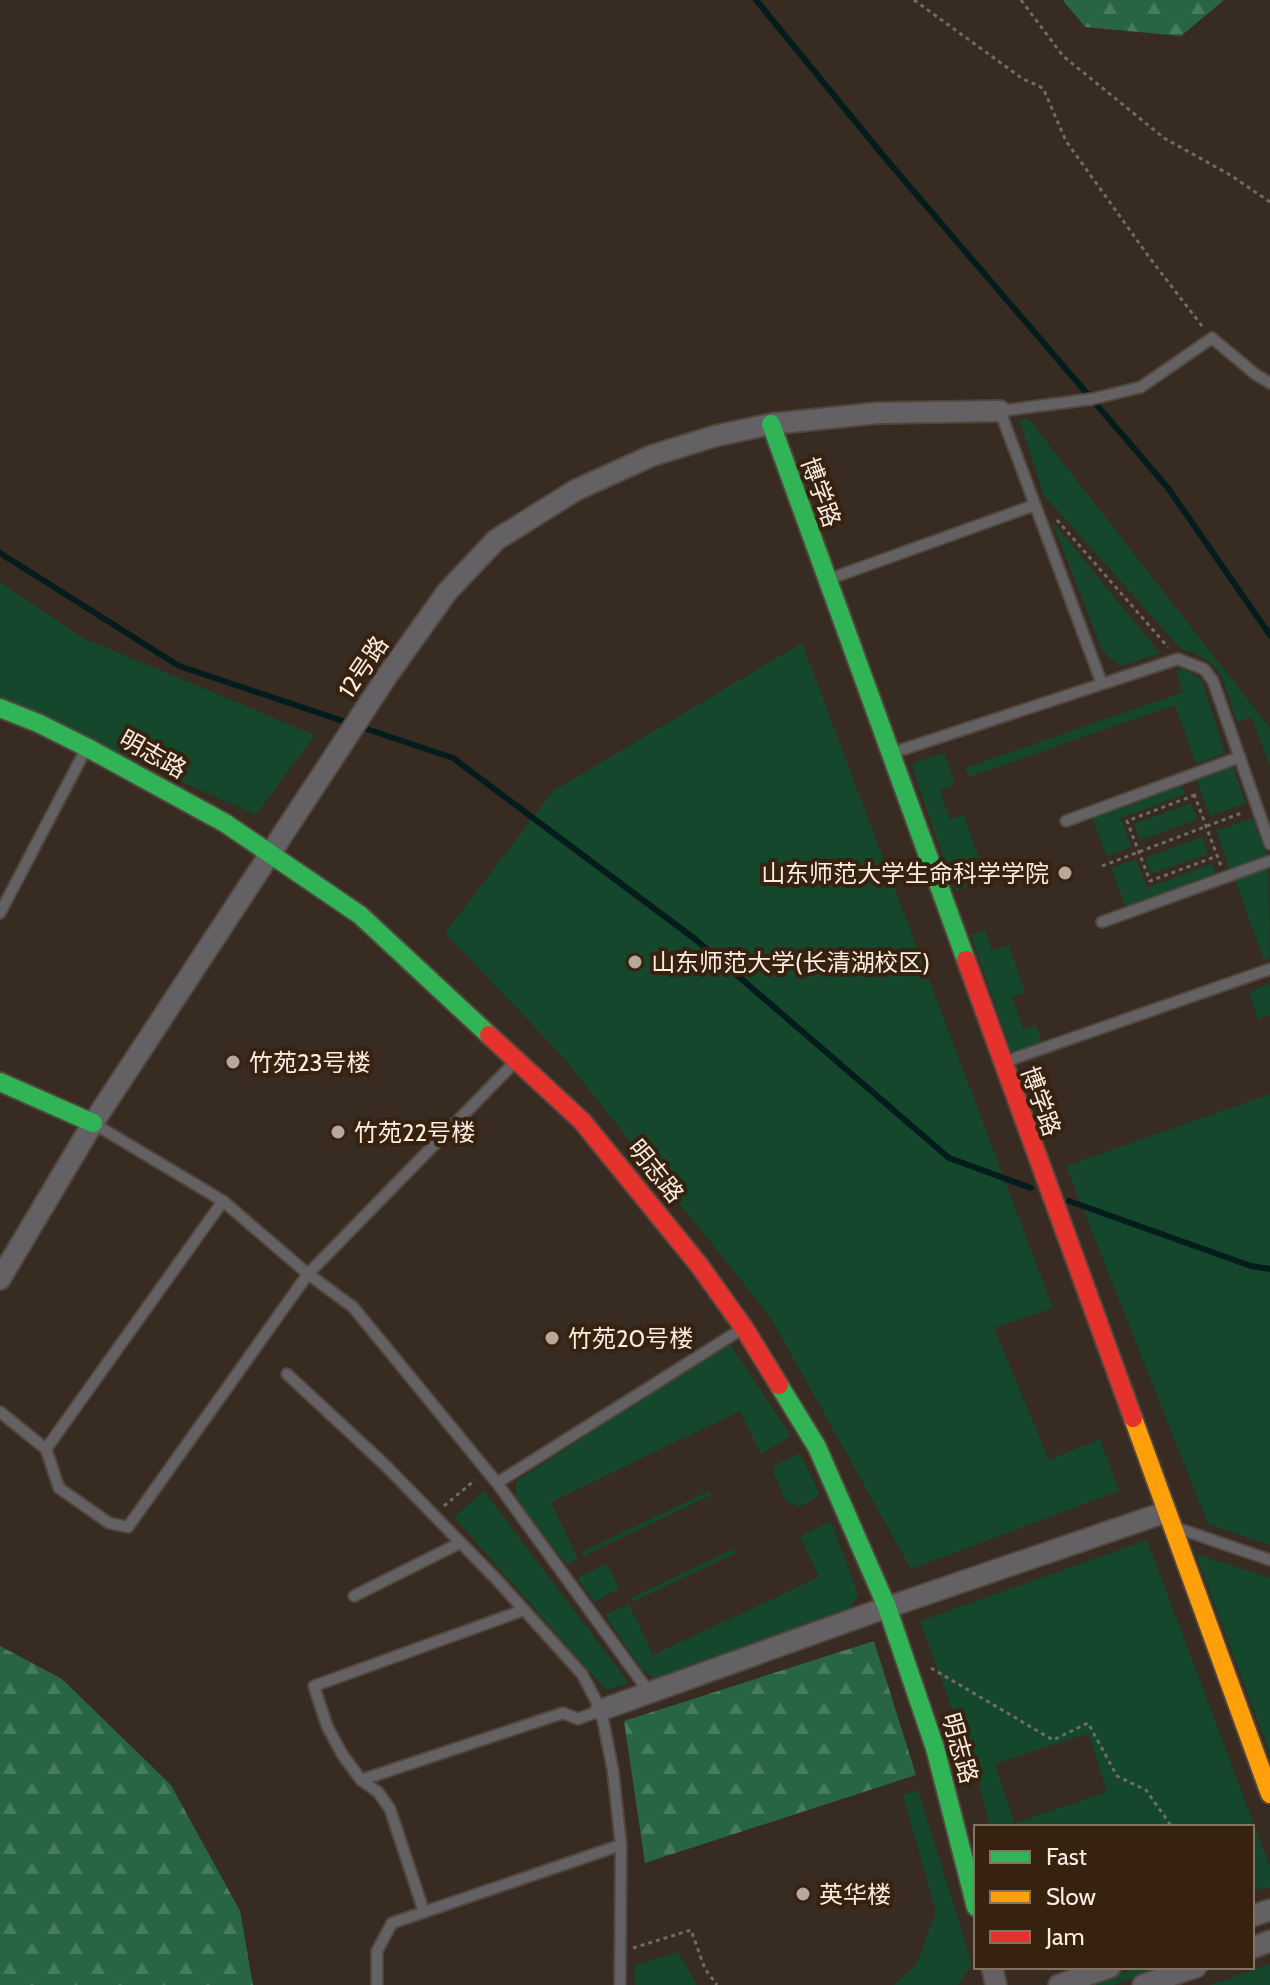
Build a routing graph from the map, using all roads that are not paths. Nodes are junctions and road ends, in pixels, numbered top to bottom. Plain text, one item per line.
1 (1270, 383) edge
2 (1000, 411) junction
3 (771, 424) junction
4 (1035, 505) junction
5 (828, 579) junction
6 (1102, 684) junction
7 (0, 708) edge
8 (86, 747) junction
9 (892, 753) junction
10 (1240, 757) junction
11 (1066, 821) dead end
12 (1270, 844) edge
13 (272, 853) junction
14 (1270, 861) edge
15 (0, 913) edge
16 (1102, 922) dead end
17 (1270, 969) edge
18 (517, 1060) junction
19 (1001, 1063) junction
20 (0, 1082) edge
21 (93, 1123) junction
22 (223, 1201) junction
23 (308, 1274) junction
24 (0, 1279) edge
25 (744, 1328) junction
26 (287, 1374) dead end
27 (0, 1412) edge
28 (46, 1449) junction
29 (497, 1483) junction
30 (1168, 1519) junction
31 (460, 1543) junction
32 (1270, 1560) edge
33 (354, 1596) dead end
34 (887, 1607) junction
35 (524, 1610) junction
36 (649, 1692) junction
37 (601, 1710) junction
38 (361, 1780) junction
39 (1270, 1794) edge
40 (621, 1845) junction
41 (974, 1899) edge
42 (424, 1912) junction
43 (1104, 1969) edge
44 (1190, 1969) edge
45 (377, 1985) edge
46 (620, 1985) edge
47 (1059, 1985) edge
48 (1143, 1985) edge

1 - 2 lane
2 - 3 street, 12号路
2 - 4 lane
3 - 5 street, 博学路
3 - 13 street, 12号路
4 - 5 lane
4 - 6 lane
5 - 9 street, 博学路
6 - 9 lane
6 - 10 lane
7 - 8 street, 明志路
8 - 13 street, 明志路
8 - 15 lane
9 - 19 street, 博学路
10 - 11 lane
10 - 12 lane
13 - 18 street, 明志路
13 - 21 street, 12号路
14 - 16 lane
17 - 19 lane
18 - 23 lane
18 - 25 street, 明志路
19 - 30 street, 博学路
20 - 21 street
21 - 22 lane
21 - 24 street, 12号路
22 - 23 lane
22 - 28 lane
23 - 28 lane
23 - 29 lane
25 - 29 lane
25 - 34 street, 明志路
26 - 31 lane
27 - 28 lane
29 - 36 lane
30 - 32 lane
30 - 34 street
30 - 39 street, 博学路
31 - 33 lane
31 - 35 lane
34 - 36 street
34 - 41 street, 明志路
35 - 37 lane
35 - 38 lane
36 - 37 street
37 - 38 lane
37 - 40 lane
38 - 42 lane
40 - 42 lane
40 - 46 lane
42 - 45 lane
43 - 47 street
44 - 48 street

